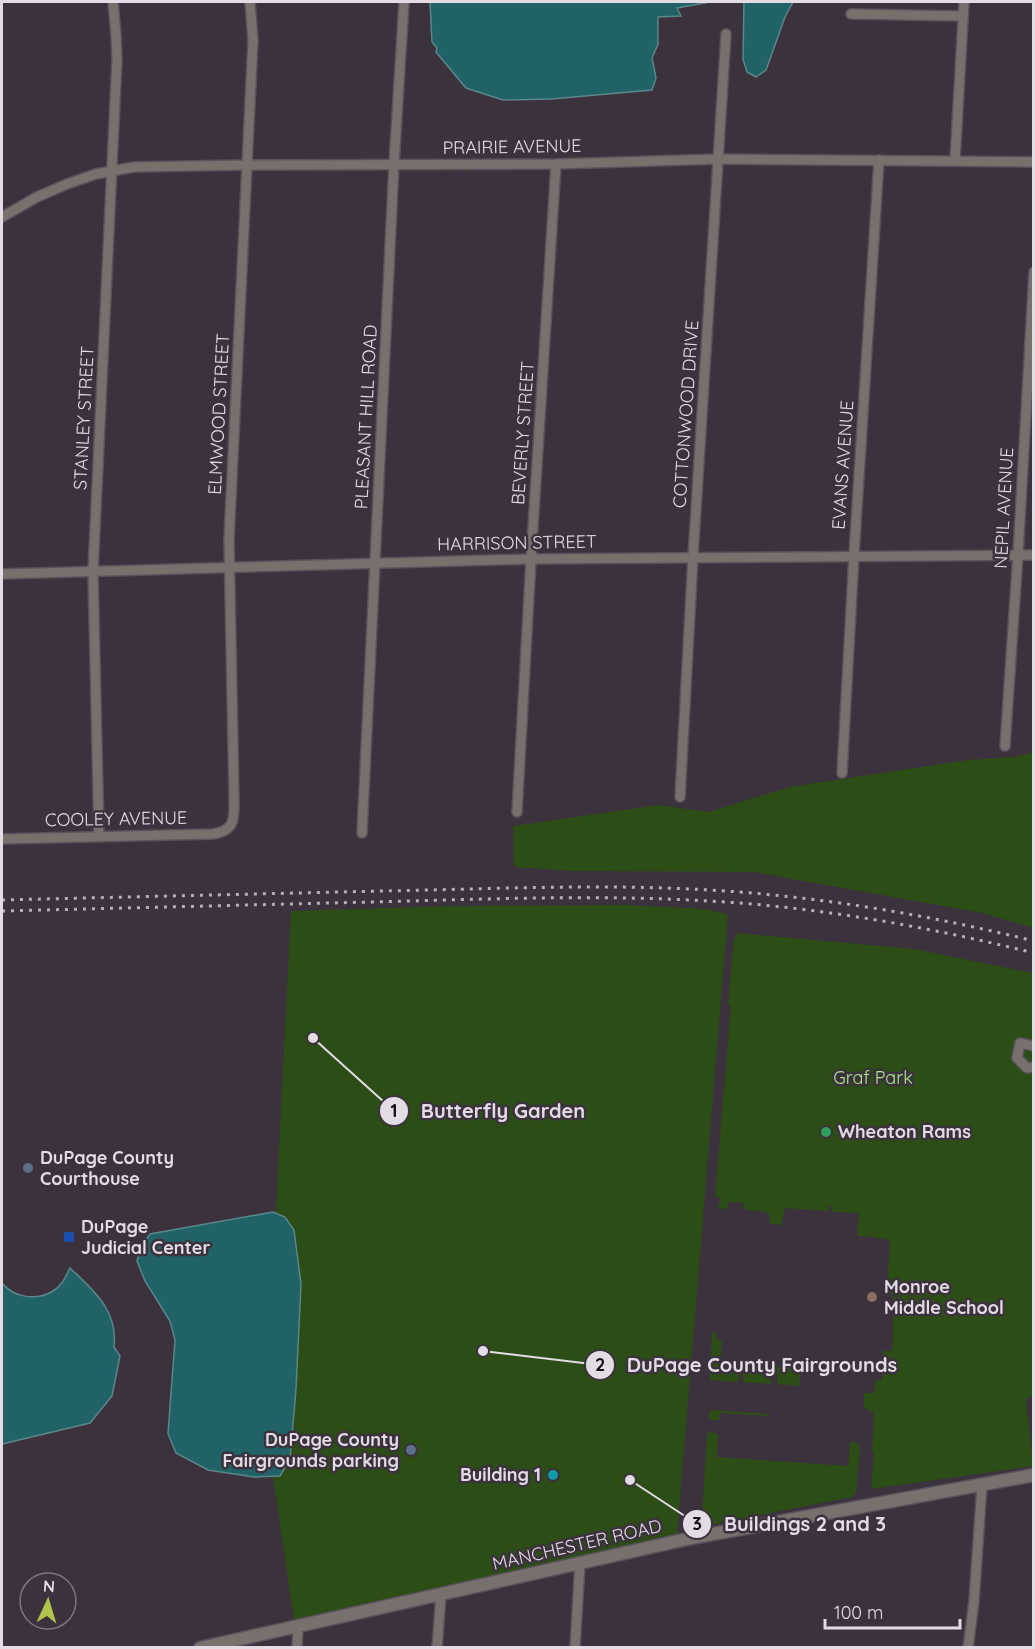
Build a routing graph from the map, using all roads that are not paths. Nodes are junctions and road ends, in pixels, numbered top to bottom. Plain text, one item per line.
1 (112, 2) edge
2 (250, 2) edge
3 (404, 2) edge
4 (964, 2) edge
5 (851, 14) dead end
6 (963, 16) junction
7 (726, 34) dead end
8 (719, 159) junction
9 (879, 160) junction
10 (956, 161) junction
11 (1034, 162) edge
12 (394, 164) junction
13 (556, 164) junction
14 (247, 165) junction
15 (111, 170) junction
16 (2, 217) edge
17 (1034, 272) edge
18 (1018, 554) junction
19 (854, 555) junction
20 (1034, 555) edge
21 (693, 557) junction
22 (531, 559) junction
23 (375, 563) junction
24 (229, 567) junction
25 (93, 572) junction
26 (2, 574) edge
27 (1005, 746) dead end
28 (842, 773) dead end
29 (680, 797) dead end
30 (517, 812) dead end
31 (230, 827) joint
32 (362, 833) dead end
33 (99, 836) junction
34 (2, 839) edge
35 (1034, 1046) edge
36 (1034, 1067) edge
37 (1034, 1475) edge
38 (982, 1485) junction
39 (580, 1563) junction
40 (441, 1594) junction
41 (298, 1626) junction
42 (200, 1647) edge
43 (297, 1647) edge
44 (437, 1647) edge
45 (575, 1647) edge
46 (968, 1647) edge

1 - 15 street, STANLEY STREET
2 - 14 street, ELMWOOD STREET
3 - 12 street, PLEASANT HILL ROAD
4 - 6 street
5 - 6 street
6 - 10 street
7 - 8 street, COTTONWOOD DRIVE
8 - 9 street, PRAIRIE AVENUE
8 - 13 street, PRAIRIE AVENUE
8 - 21 street, COTTONWOOD DRIVE
9 - 10 street, PRAIRIE AVENUE
9 - 19 street, EVANS AVENUE
10 - 11 street, PRAIRIE AVENUE
12 - 13 street, PRAIRIE AVENUE
12 - 14 street, PRAIRIE AVENUE
12 - 23 street, PLEASANT HILL ROAD
13 - 22 street, BEVERLY STREET
14 - 15 street, PRAIRIE AVENUE
14 - 24 street, ELMWOOD STREET
15 - 16 street, PRAIRIE AVENUE
15 - 25 street, STANLEY STREET
17 - 18 street, NEPIL AVENUE
18 - 19 street, HARRISON STREET
18 - 20 street, HARRISON STREET
18 - 27 street, NEPIL AVENUE
19 - 21 street, HARRISON STREET
19 - 28 street, EVANS AVENUE
21 - 22 street, HARRISON STREET
21 - 29 street, COTTONWOOD DRIVE
22 - 23 street, HARRISON STREET
22 - 30 street, BEVERLY STREET
23 - 24 street, HARRISON STREET
23 - 32 street, PLEASANT HILL ROAD
24 - 25 street, HARRISON STREET
24 - 31 street, ELMWOOD STREET
25 - 26 street, HARRISON STREET
25 - 33 street, STANLEY STREET
31 - 33 street, COOLEY AVENUE
33 - 34 street, COOLEY AVENUE
35 - 36 street
37 - 38 street, MANCHESTER ROAD
38 - 39 street, MANCHESTER ROAD
38 - 46 street
39 - 40 street, MANCHESTER ROAD
39 - 45 street
40 - 41 street, MANCHESTER ROAD
40 - 44 street
41 - 42 street, MANCHESTER ROAD
41 - 43 street

